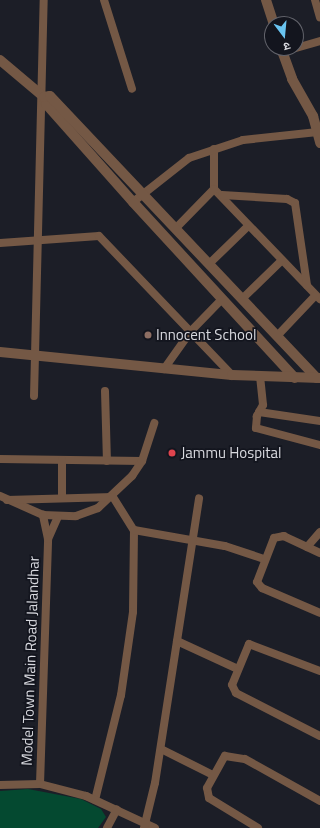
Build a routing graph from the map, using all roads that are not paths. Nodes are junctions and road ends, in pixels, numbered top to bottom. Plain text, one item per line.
1 (44, 0) edge
2 (104, 0) edge
3 (266, 0) edge
4 (315, 0) edge
5 (271, 16) edge
6 (320, 17) edge
7 (320, 41) edge
8 (304, 46) edge
9 (285, 56) edge
10 (0, 60) edge
11 (132, 90) dead end
12 (42, 96) junction
13 (318, 132) junction
14 (320, 143) edge
15 (214, 149) junction
16 (214, 189) junction
17 (141, 193) junction
18 (222, 195) junction
19 (133, 202) junction
20 (248, 226) junction
21 (176, 228) junction
22 (38, 239) junction
23 (0, 243) edge
24 (281, 261) junction
25 (210, 263) junction
26 (306, 285) junction
27 (243, 298) junction
28 (318, 298) edge
29 (222, 299) junction
30 (191, 331) junction
31 (278, 335) junction
32 (0, 352) edge
33 (37, 356) junction
34 (164, 369) junction
35 (232, 375) junction
36 (260, 376) junction
37 (295, 378) junction
38 (318, 378) edge
39 (105, 391) dead end
40 (34, 396) dead end
41 (259, 412) junction
42 (320, 421) edge
43 (154, 423) dead end
44 (320, 445) edge
45 (0, 459) edge
46 (62, 460) junction
47 (107, 461) junction
48 (142, 461) junction
49 (113, 497) junction
50 (3, 498) edge
51 (62, 498) junction
52 (199, 498) dead end
53 (43, 515) junction
54 (58, 517) junction
55 (134, 530) junction
56 (320, 532) edge
57 (48, 539) junction
58 (191, 539) junction
59 (307, 547) junction
60 (320, 553) edge
61 (264, 559) junction
62 (320, 613) edge
63 (177, 641) junction
64 (238, 670) junction
65 (320, 671) edge
66 (320, 736) edge
67 (161, 749) junction
68 (213, 775) junction
69 (40, 784) junction
70 (0, 785) edge
71 (95, 800) junction
72 (320, 801) edge
73 (117, 809) junction
74 (145, 826) edge
75 (107, 828) edge
76 (155, 828) edge
77 (258, 828) edge

1 - 12 street
2 - 11 street
3 - 5 street
4 - 6 street
7 - 8 street
9 - 13 street
10 - 12 street
12 - 17 street
12 - 19 street
12 - 22 street
13 - 14 street
13 - 15 street
15 - 16 street
15 - 17 street
16 - 18 street
16 - 21 street
17 - 19 street
17 - 21 street
18 - 20 street
18 - 26 street
19 - 29 street
20 - 24 street
20 - 25 street
21 - 25 street
22 - 23 street
22 - 30 street
22 - 33 street
24 - 26 street
24 - 27 street
25 - 27 street
26 - 28 street
27 - 31 street
28 - 31 street
29 - 30 street
29 - 37 street
30 - 34 street
30 - 35 street
31 - 38 street
32 - 33 street
33 - 34 street
33 - 40 street
34 - 35 street
35 - 36 street
36 - 37 street
36 - 41 street
37 - 38 street
39 - 47 street
41 - 42 street
41 - 44 street
43 - 48 street
45 - 46 street
46 - 47 street
46 - 51 street
47 - 48 street
48 - 49 street
49 - 51 street
49 - 54 street
49 - 55 street
50 - 51 street
50 - 53 street
52 - 58 street
53 - 54 street
53 - 57 street
54 - 57 street
55 - 58 street
55 - 71 street
56 - 59 street
57 - 69 street, Model Town Main Road Jalandhar
58 - 61 street
58 - 63 street
59 - 60 street
59 - 61 street
61 - 62 street
63 - 64 street
63 - 67 street
64 - 65 street
64 - 66 street
67 - 68 street
67 - 74 street
68 - 72 street
68 - 77 street
69 - 70 street
69 - 71 street
71 - 73 street
73 - 74 street
73 - 75 street
74 - 76 street

